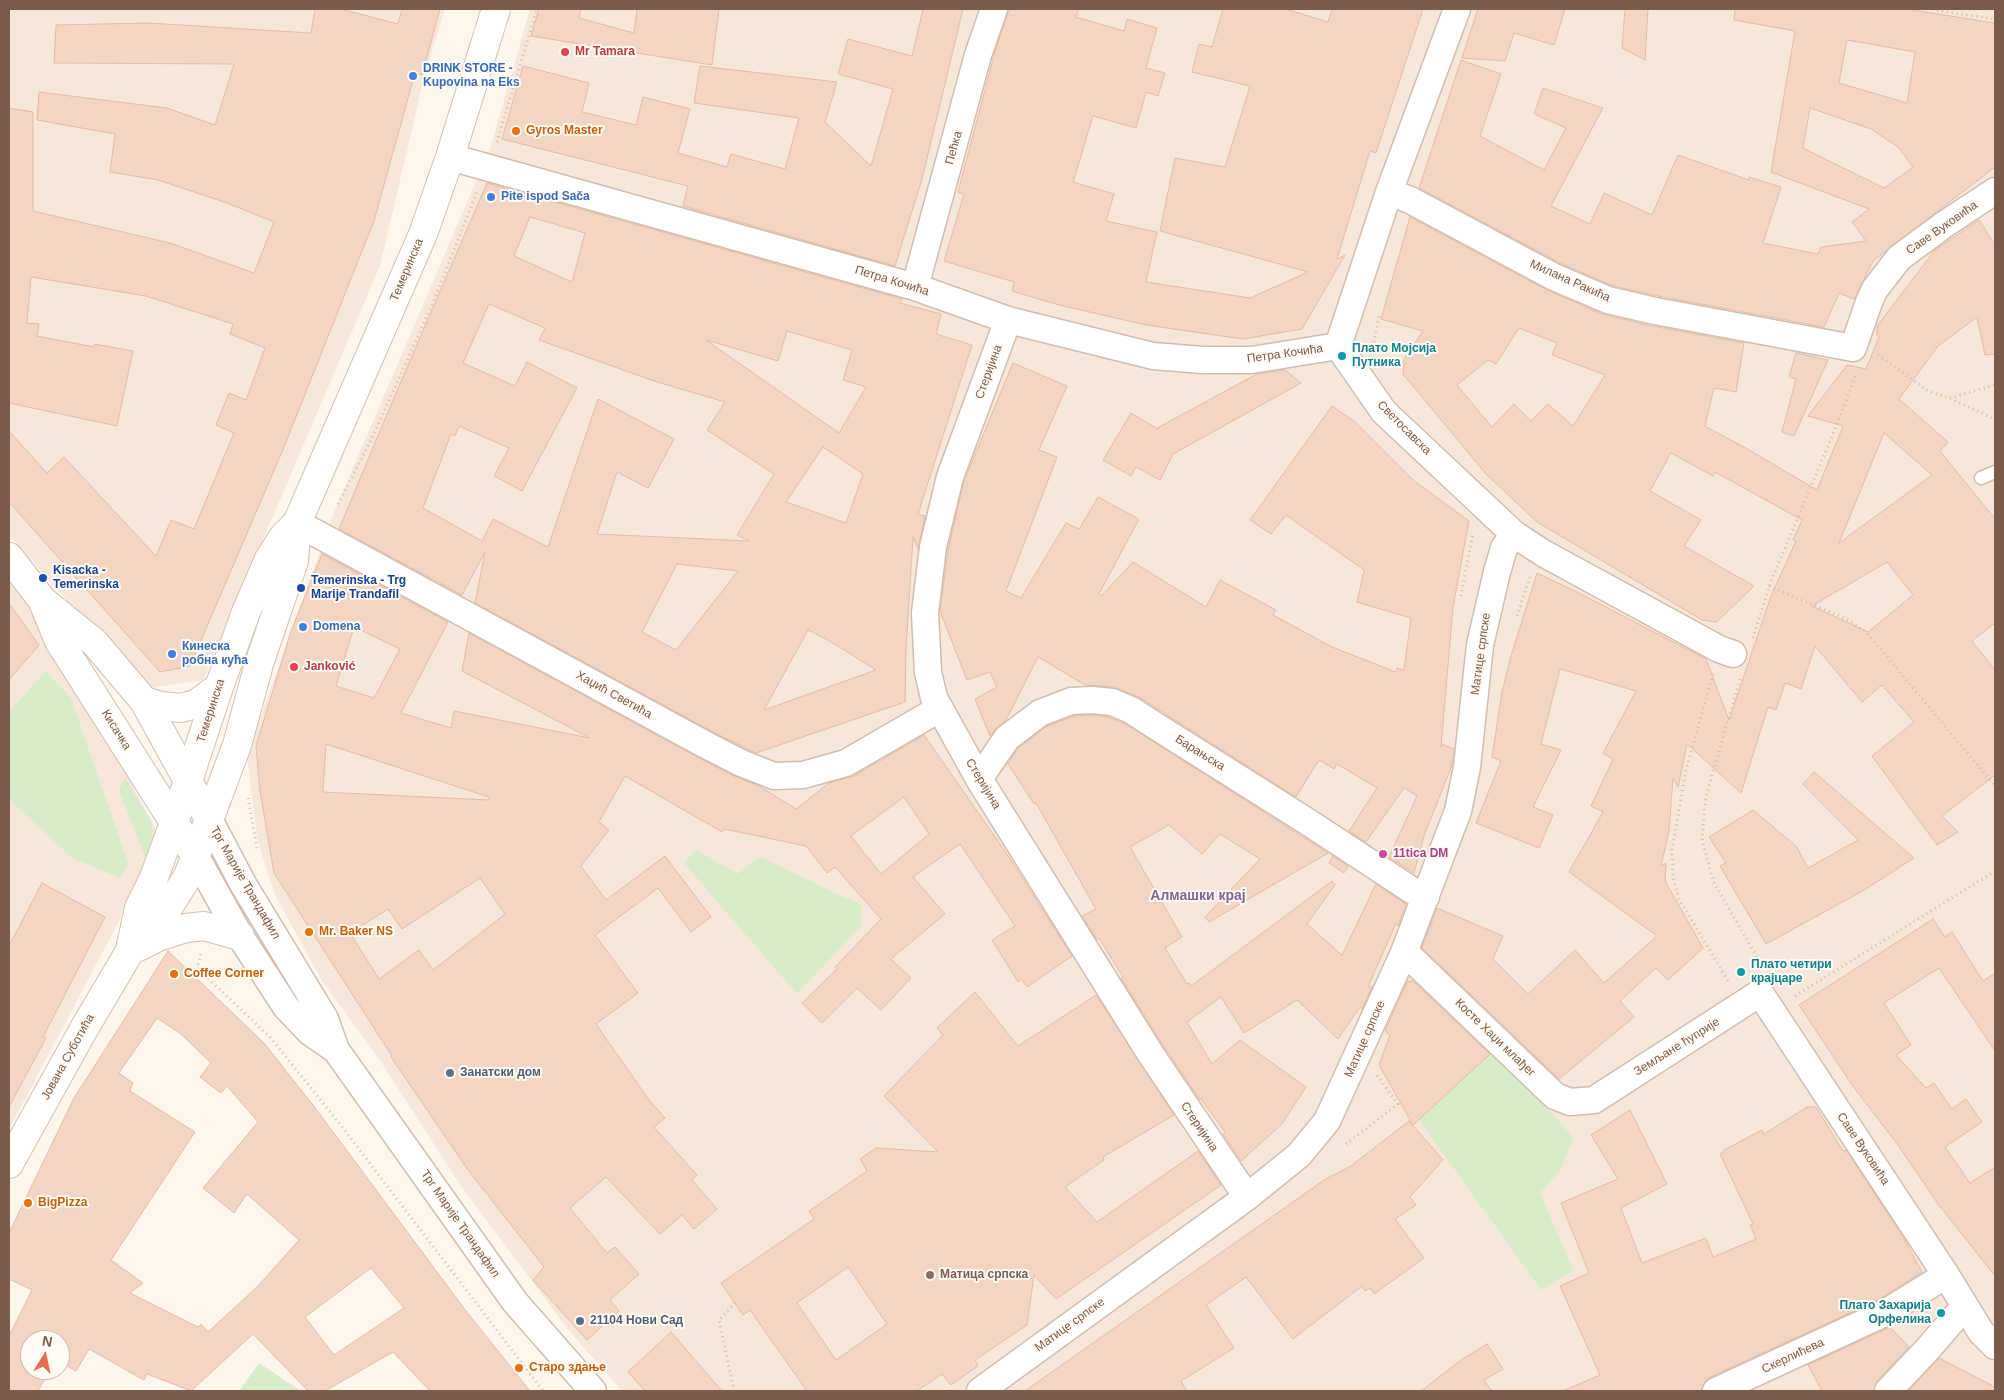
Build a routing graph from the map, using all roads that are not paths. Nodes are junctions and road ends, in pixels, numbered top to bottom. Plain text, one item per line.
1 (496, 9) edge
2 (994, 9) edge
3 (1457, 9) edge
4 (450, 157) junction
5 (1995, 191) edge
6 (1389, 192) junction
7 (916, 287) junction
8 (1008, 320) junction
9 (1858, 345) joint
10 (1338, 346) junction
11 (1995, 472) edge
12 (1981, 478) dead end
13 (297, 523) junction
14 (1514, 534) junction
15 (9, 557) edge
16 (43, 601) junction
17 (1742, 657) road end
18 (219, 687) junction
19 (144, 701) junction
20 (939, 709) junction
21 (980, 780) junction
22 (188, 781) junction
23 (210, 821) junction
24 (174, 823) junction
25 (196, 857) junction
26 (1426, 897) junction
27 (240, 936) junction
28 (130, 951) junction
29 (1403, 955) junction
30 (1765, 992) joint
31 (336, 1050) junction
32 (1594, 1100) joint
33 (9, 1164) edge
34 (1247, 1197) junction
35 (1946, 1275) junction
36 (1965, 1306) junction
37 (1995, 1346) edge
38 (593, 1391) edge
39 (980, 1391) edge
40 (1716, 1391) edge
41 (1888, 1391) edge

1 - 4 main road, Темеринска
2 - 7 street, Пећка
3 - 6 street
4 - 7 street, Петра Кочића
4 - 13 main road, Темеринска
5 - 9 street, Саве Вуковића
6 - 9 street, Милана Ракића
6 - 10 street
7 - 8 street, Петра Кочића
8 - 10 street, Петра Кочића
8 - 20 street, Стеријина
10 - 14 street, Светосавска
11 - 12 lane
13 - 18 main road, Темеринска
13 - 20 street, Хаџић Светића
13 - 23 main road, Темеринска
14 - 17 street, Светосавска
14 - 26 street, Матице српске
15 - 16 main road, Кисачка
16 - 19 main road, Кисачка
16 - 24 main road, Кисачка
18 - 19 main road
18 - 22 main road, Темеринска
19 - 22 main road, Кисачка
20 - 21 street, Стеријина
21 - 26 street, Барањска
21 - 34 street, Стеријина
22 - 23 main road, Кисачка
22 - 24 main road, Темеринска
23 - 25 main road, Јована Суботића
23 - 31 street, Трг Марије Трандафил
24 - 25 main road, Кисачка
24 - 28 main road, Јована Суботића
25 - 27 street, Трг Марије Трандафил
25 - 28 main road, Јована Суботића
26 - 29 street, Матице српске
27 - 28 main road
27 - 31 street, Трг Марије Трандафил
28 - 33 main road, Јована Суботића
29 - 32 street, Косте Хаџи млађег
29 - 34 street, Матице српске
30 - 32 street, Земљане ћуприје
30 - 35 street, Саве Вуковића
31 - 38 street, Трг Марије Трандафил
34 - 39 street, Матице српске
35 - 36 street, Саве Вуковића
35 - 40 street, Скерлићева
36 - 37 street, Саве Вуковића
36 - 41 street

